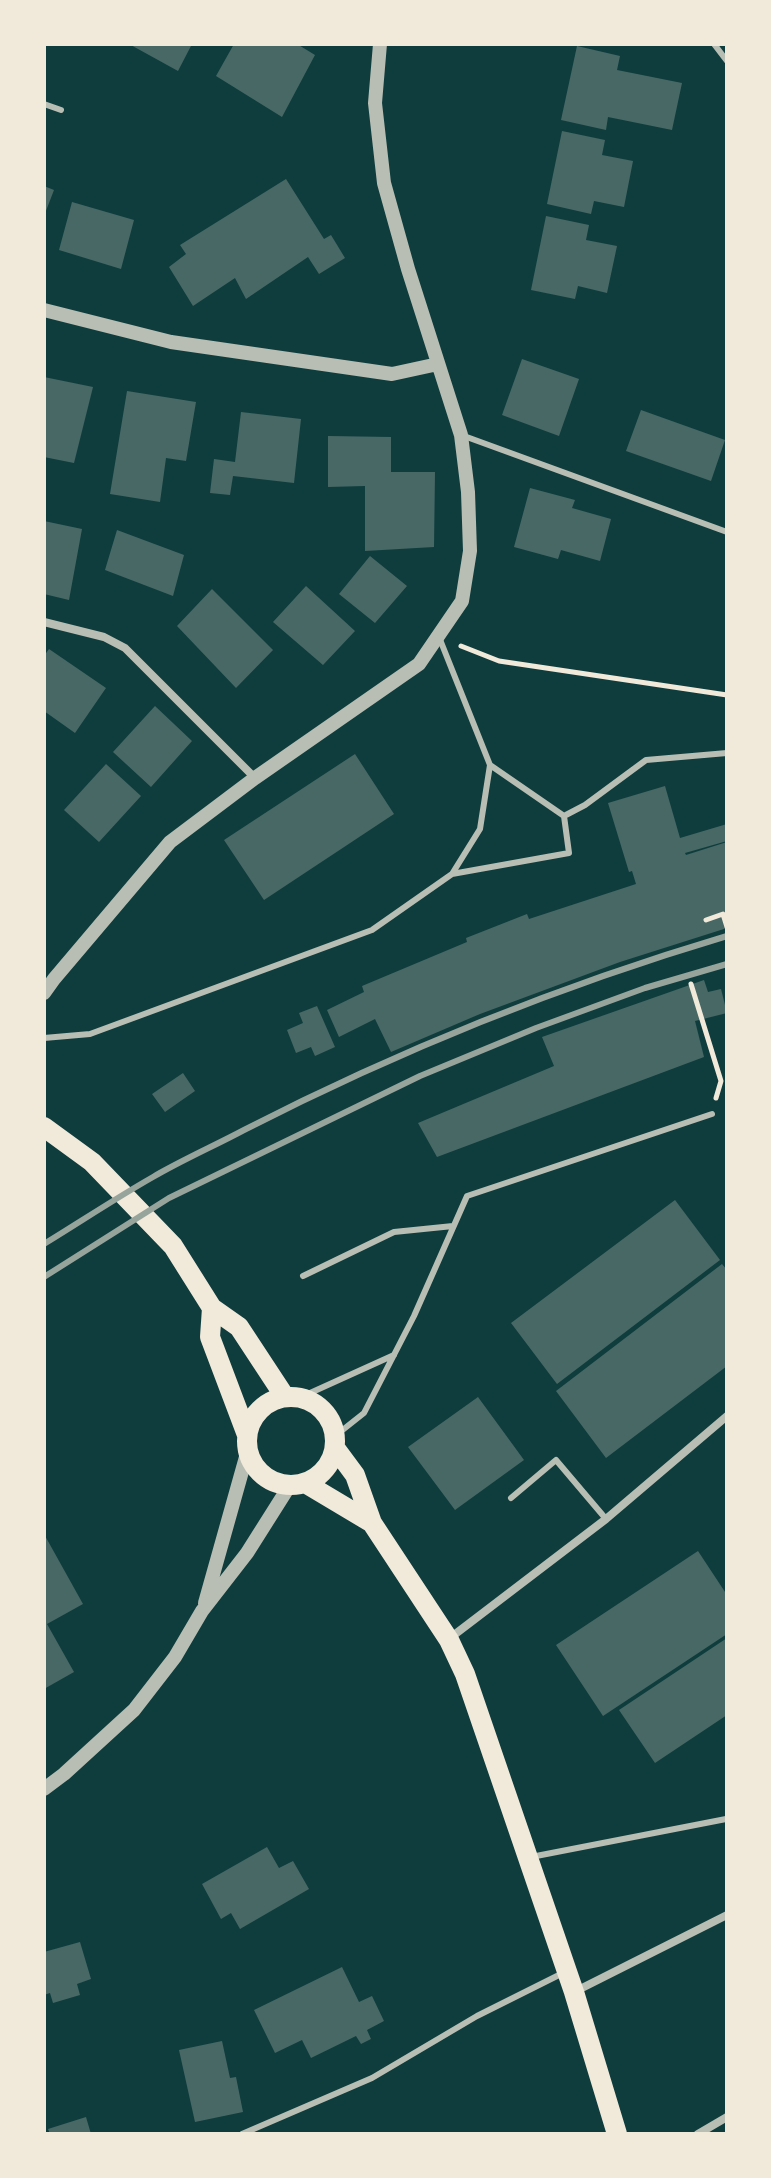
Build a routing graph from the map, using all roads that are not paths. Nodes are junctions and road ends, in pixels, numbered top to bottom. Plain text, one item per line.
1 (380, 44) edge
2 (714, 44) edge
3 (727, 61) edge
4 (44, 104) edge
5 (61, 110) dead end
6 (44, 310) edge
7 (438, 364) junction
8 (461, 435) junction
9 (727, 532) edge
10 (44, 622) edge
11 (439, 637) junction
12 (727, 753) edge
13 (490, 765) junction
14 (255, 778) junction
15 (564, 816) junction
16 (452, 874) junction
17 (44, 993) edge
18 (44, 1038) edge
19 (712, 1114) road end
20 (44, 1127) edge
21 (453, 1226) junction
22 (303, 1276) dead end
23 (212, 1308) junction
24 (394, 1355) junction
25 (292, 1397) junction
26 (727, 1416) edge
27 (248, 1442) junction
28 (335, 1442) junction
29 (297, 1484) junction
30 (511, 1498) dead end
31 (606, 1519) junction
32 (372, 1523) junction
33 (202, 1611) junction
34 (449, 1640) junction
35 (44, 1789) edge
36 (726, 1819) edge
37 (527, 1857) junction
38 (727, 1915) edge
39 (566, 1971) junction
40 (574, 1992) junction
41 (727, 2117) edge
42 (242, 2134) edge
43 (617, 2134) edge
44 (698, 2134) edge

1 - 7 street
2 - 3 lane
4 - 5 lane
6 - 7 street
7 - 8 street
8 - 9 lane
8 - 11 street
10 - 14 street
11 - 13 lane
11 - 14 street
12 - 15 lane
13 - 15 lane
13 - 16 lane
14 - 17 street
15 - 16 lane
16 - 18 lane
19 - 21 lane
20 - 23 main road
21 - 22 lane
21 - 24 lane
23 - 25 main road
23 - 27 main road
24 - 25 lane
24 - 28 lane
25 - 27 main road
25 - 28 main road
26 - 31 street
27 - 29 main road
27 - 33 street
28 - 29 main road
28 - 32 main road
29 - 32 main road
29 - 33 street
30 - 31 lane
31 - 34 street
32 - 34 main road
33 - 35 street
34 - 37 main road
36 - 37 lane
37 - 39 main road
38 - 40 street
39 - 40 main road
39 - 42 lane
40 - 43 main road
41 - 44 street

